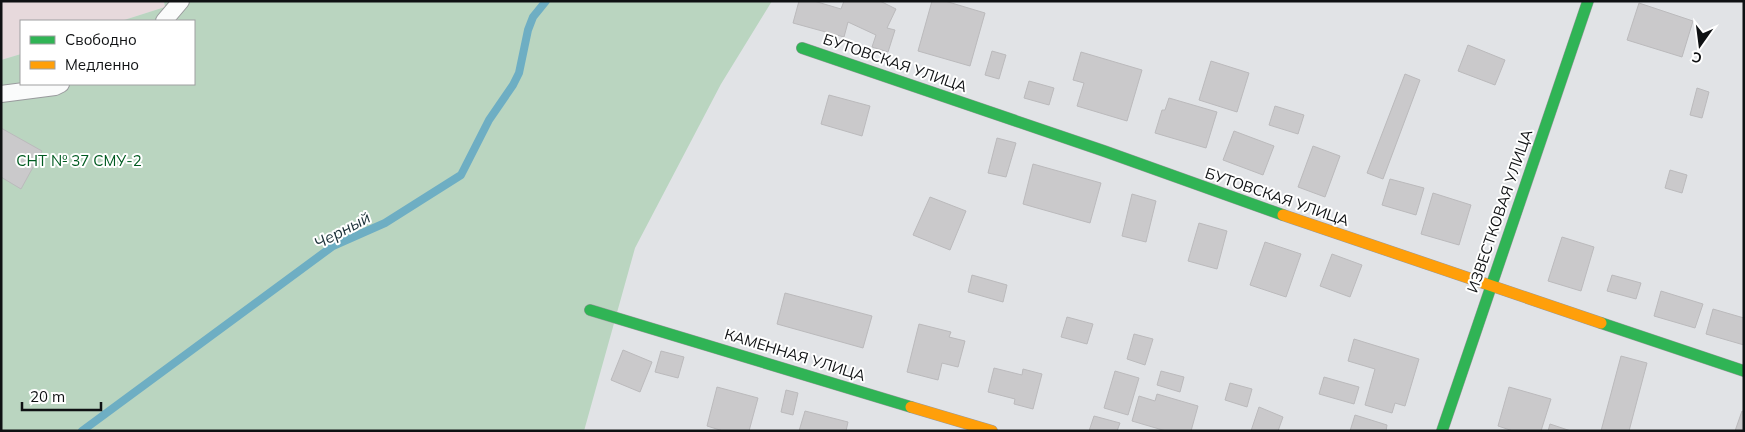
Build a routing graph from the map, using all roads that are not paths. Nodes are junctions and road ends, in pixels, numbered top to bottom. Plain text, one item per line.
1 (180, 1) edge
2 (1588, 1) edge
3 (165, 20) edge
4 (802, 48) dead end
5 (58, 85) edge
6 (1, 94) edge
7 (1491, 285) junction
8 (590, 310) dead end
9 (1744, 371) edge
10 (992, 431) edge
11 (1442, 431) edge

1 - 3 lane
2 - 7 street, ИЗВЕСТКОВАЯ УЛИЦА
4 - 7 street, БУТОВСКАЯ УЛИЦА
5 - 6 lane
7 - 9 street, БУТОВСКАЯ УЛИЦА
7 - 11 street, ИЗВЕСТКОВАЯ УЛИЦА
8 - 10 street, КАМЕННАЯ УЛИЦА

